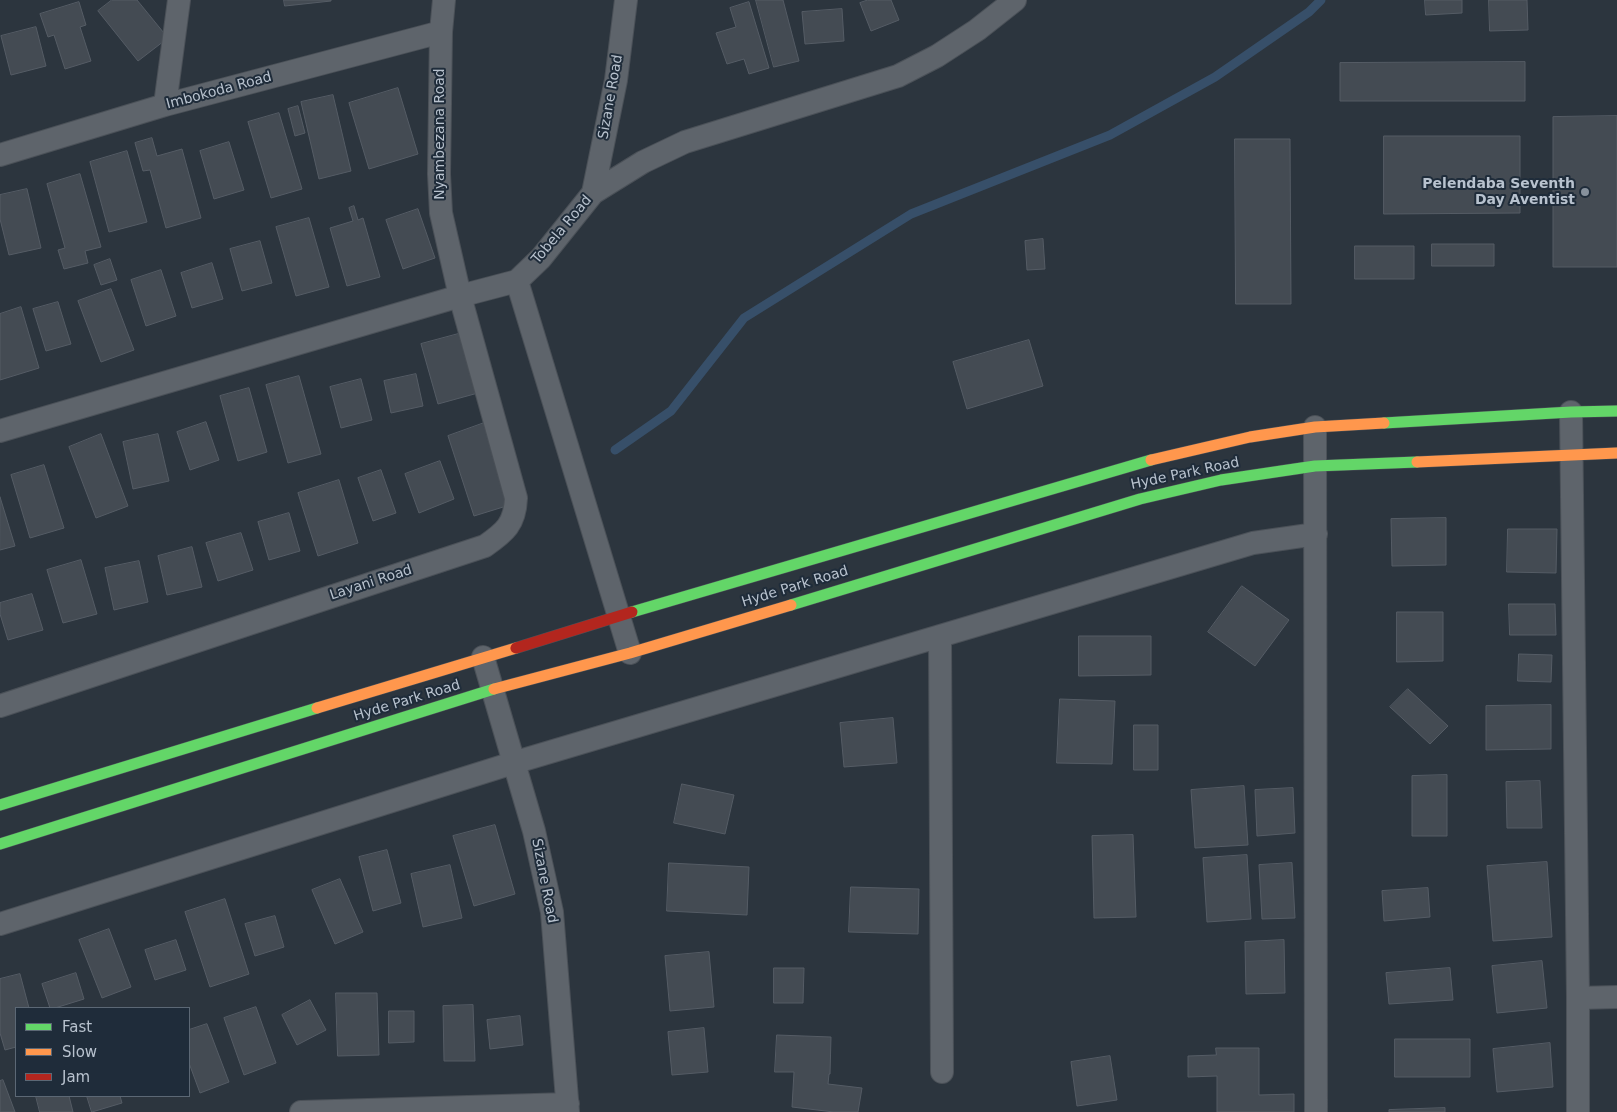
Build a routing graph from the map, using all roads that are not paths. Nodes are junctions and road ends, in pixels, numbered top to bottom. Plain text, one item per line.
1 (180, 0) edge
2 (444, 0) edge
3 (626, 0) edge
4 (1015, 0) edge
5 (441, 32) junction
6 (165, 105) junction
7 (0, 156) edge
8 (593, 193) junction
9 (517, 281) junction
10 (460, 296) junction
11 (1617, 411) edge
12 (1571, 412) junction
13 (1315, 427) junction
14 (0, 431) edge
15 (1617, 452) edge
16 (1571, 454) junction
17 (1315, 466) junction
18 (1316, 534) junction
19 (619, 616) junction
20 (940, 636) junction
21 (630, 653) junction
22 (483, 658) junction
23 (492, 690) junction
24 (0, 706) edge
25 (513, 763) junction
26 (0, 805) edge
27 (0, 844) edge
28 (0, 924) edge
29 (1617, 997) edge
30 (1578, 998) junction
31 (942, 1072) dead end
32 (568, 1108) edge
33 (301, 1112) edge
34 (1316, 1112) edge
35 (1578, 1112) edge

1 - 6 street
2 - 5 street, Nyambezana Road
3 - 8 street, Sizane Road
4 - 8 street, Tobela Road
5 - 6 street, Imbokoda Road
5 - 10 street, Nyambezana Road
6 - 7 street, Imbokoda Road
8 - 9 street, Tobela Road
9 - 10 street
9 - 19 street
10 - 14 street
10 - 24 street, Layani Road
11 - 12 street, Hyde Park Road
12 - 13 street, Hyde Park Road
12 - 16 street
13 - 17 street
13 - 19 street, Hyde Park Road
15 - 16 street, Hyde Park Road
16 - 17 street, Hyde Park Road
16 - 30 street
17 - 18 street
17 - 21 street, Hyde Park Road
18 - 20 street
18 - 34 street
19 - 21 street
19 - 22 street, Hyde Park Road
20 - 25 street
20 - 31 street
21 - 23 street, Hyde Park Road
22 - 23 street, Sizane Road
22 - 26 street, Hyde Park Road
23 - 25 street, Sizane Road
23 - 27 street, Hyde Park Road
25 - 28 street
25 - 32 street, Sizane Road
29 - 30 street
30 - 35 street
32 - 33 street

